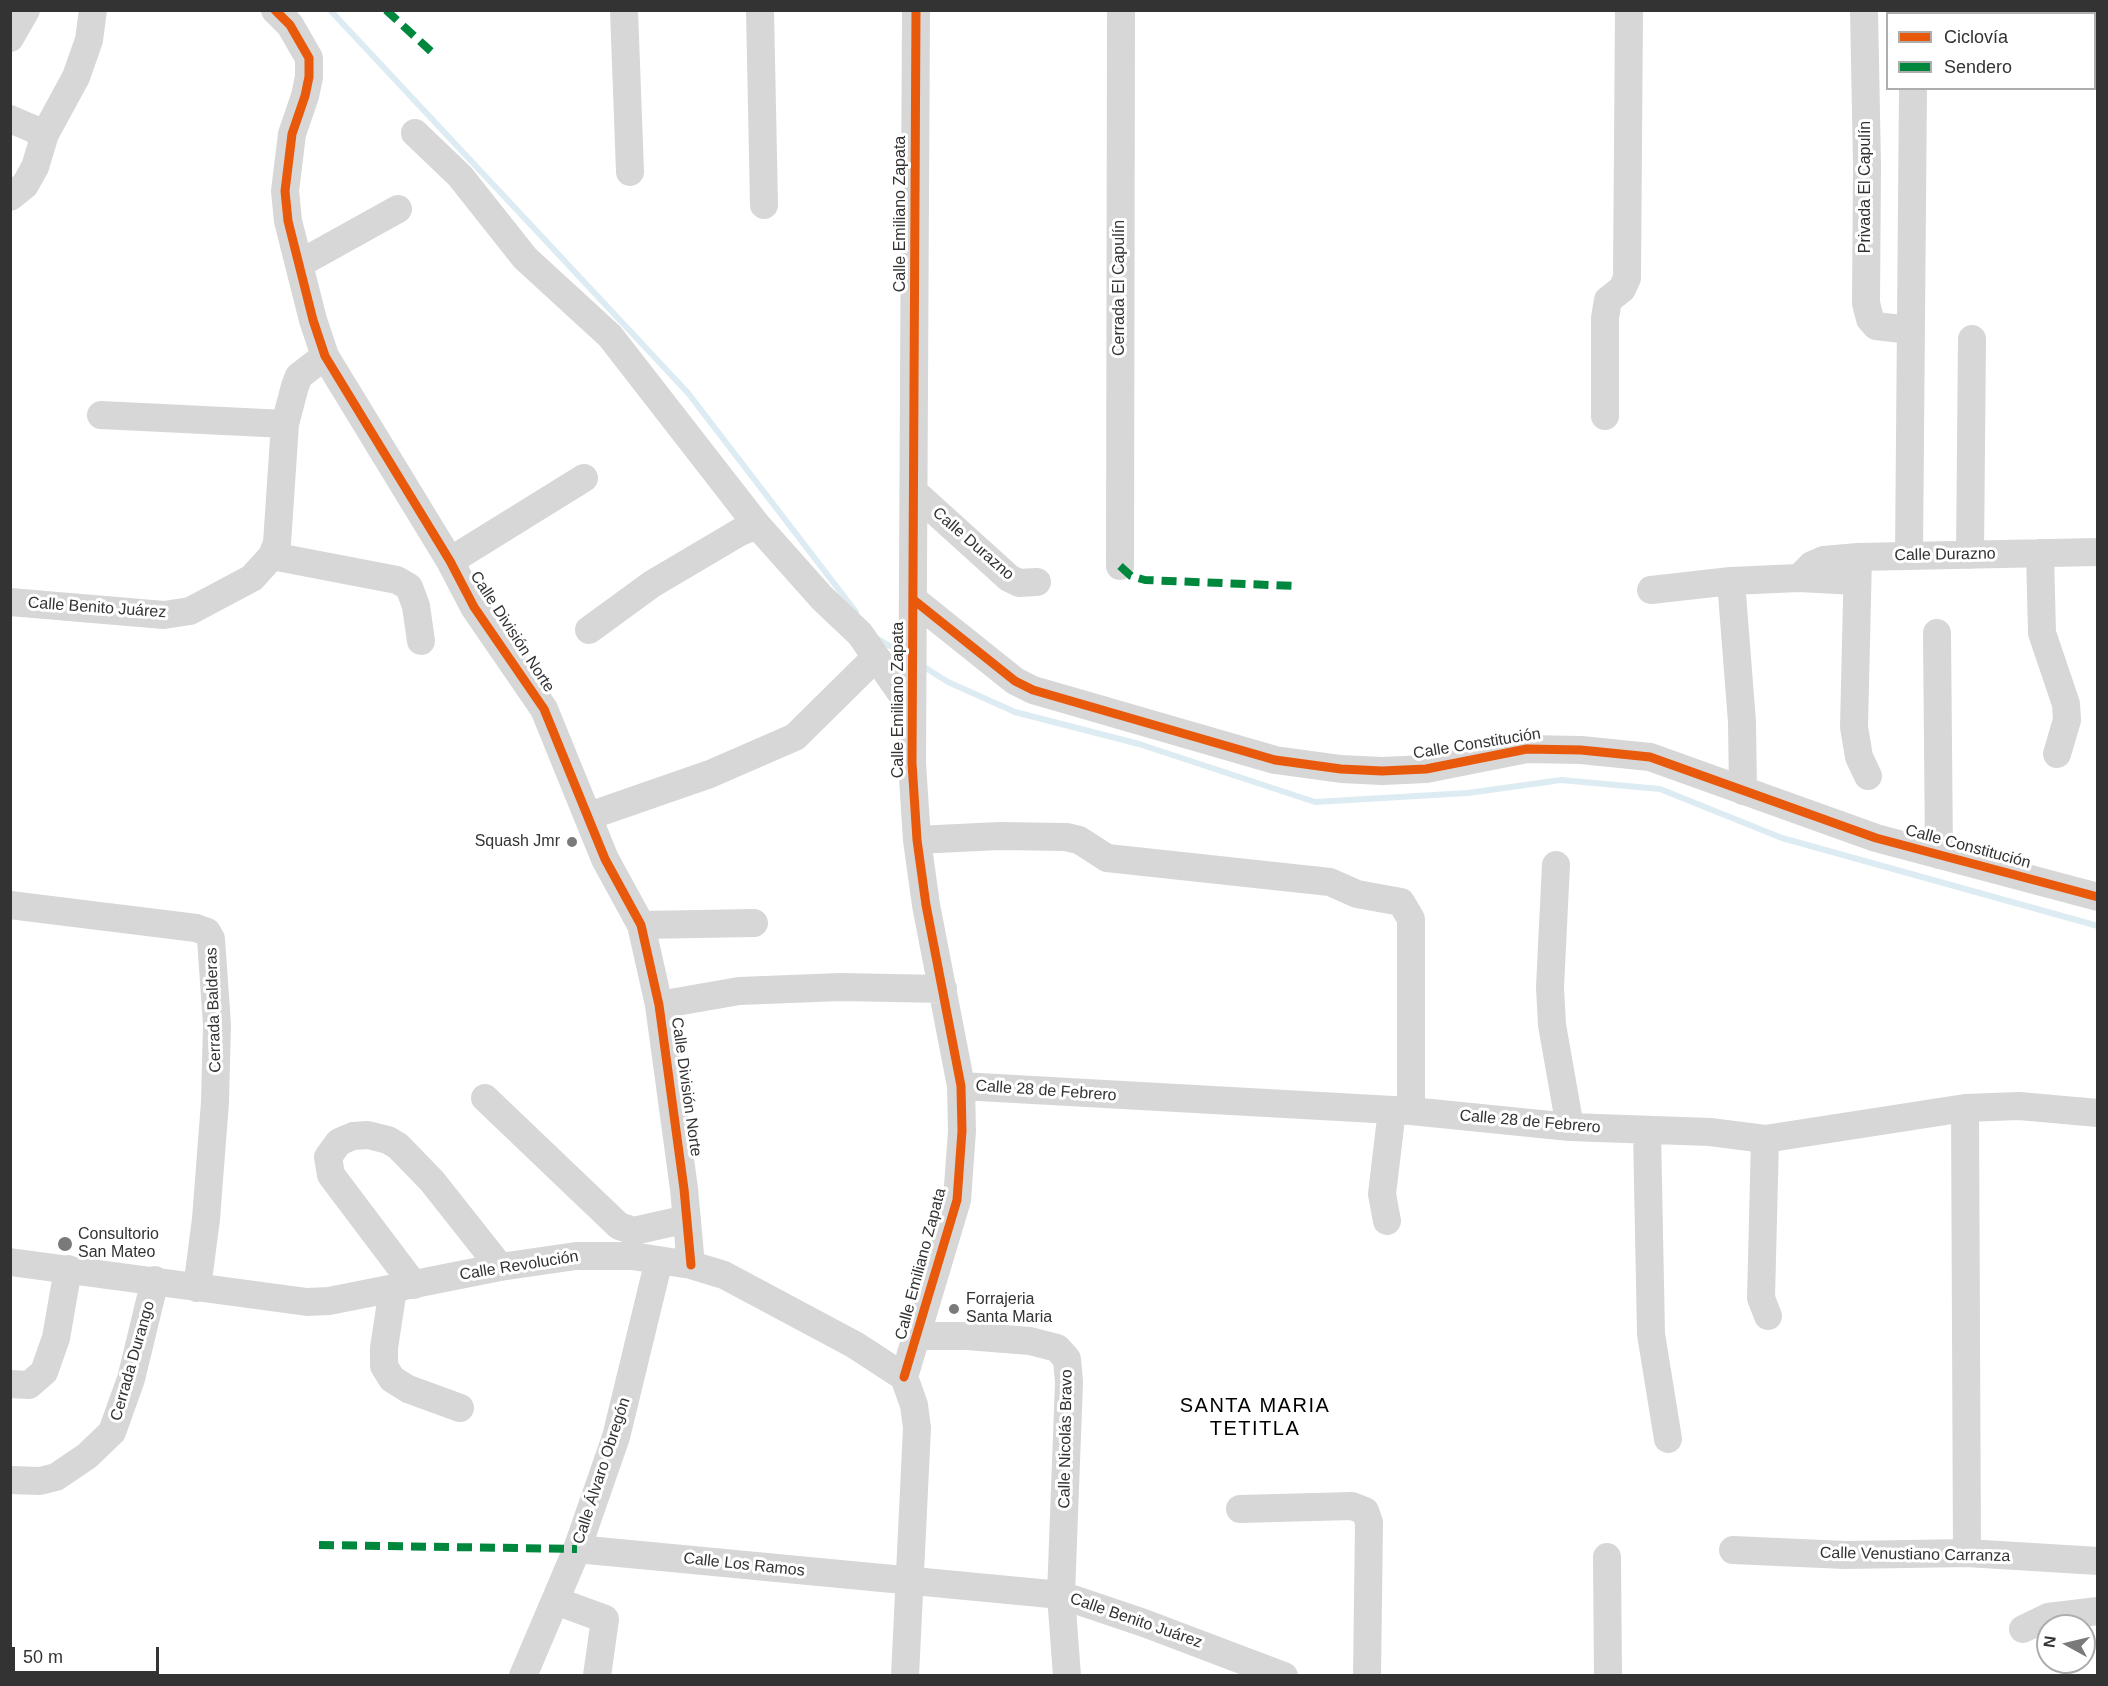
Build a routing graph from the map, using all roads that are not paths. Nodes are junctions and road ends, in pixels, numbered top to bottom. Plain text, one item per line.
1 (93, 10) edge
2 (275, 10) edge
3 (624, 10) edge
4 (760, 10) edge
5 (916, 10) edge
6 (1121, 10) edge
7 (1629, 10) edge
8 (1864, 10) edge
9 (1913, 90) edge
10 (10, 119) edge
11 (415, 133) dead end
12 (45, 134) junction
13 (630, 172) dead end
14 (10, 197) edge
15 (764, 206) dead end
16 (398, 209) dead end
17 (298, 264) junction
18 (1910, 330) junction
19 (1972, 339) dead end
20 (325, 356) junction
21 (101, 415) dead end
22 (1605, 416) dead end
23 (285, 424) junction
24 (584, 478) dead end
25 (914, 492) junction
26 (757, 525) junction
27 (2097, 552) edge
28 (2040, 553) junction
29 (1909, 555) junction
30 (1970, 555) junction
31 (272, 556) junction
32 (450, 561) junction
33 (1120, 566) dead end
34 (1857, 569) junction
35 (1731, 581) junction
36 (1038, 582) dead end
37 (1651, 590) dead end
38 (10, 602) edge
39 (914, 612) junction
40 (589, 630) dead end
41 (1937, 633) dead end
42 (421, 641) dead end
43 (876, 657) junction
44 (911, 701) junction
45 (2057, 754) dead end
46 (1868, 776) dead end
47 (1743, 791) junction
48 (589, 816) junction
49 (917, 840) junction
50 (1939, 855) junction
51 (1556, 865) dead end
52 (2097, 897) edge
53 (10, 905) edge
54 (754, 923) dead end
55 (641, 925) junction
56 (943, 989) junction
57 (659, 1005) junction
58 (961, 1086) junction
59 (485, 1098) dead end
60 (1965, 1108) junction
61 (1402, 1111) junction
62 (2097, 1113) edge
63 (1570, 1127) junction
64 (1647, 1131) junction
65 (1765, 1139) junction
66 (687, 1219) junction
67 (1387, 1221) dead end
68 (659, 1260) junction
69 (10, 1262) edge
70 (691, 1265) junction
71 (500, 1267) junction
72 (68, 1269) junction
73 (155, 1280) junction
74 (403, 1287) junction
75 (197, 1288) junction
76 (1768, 1316) dead end
77 (917, 1336) junction
78 (904, 1377) junction
79 (10, 1384) edge
80 (460, 1408) dead end
81 (1668, 1439) dead end
82 (10, 1480) edge
83 (1240, 1509) dead end
84 (577, 1549) junction
85 (1733, 1550) dead end
86 (1967, 1553) junction
87 (1607, 1557) dead end
88 (2097, 1561) edge
89 (911, 1581) junction
90 (1061, 1595) junction
91 (556, 1600) junction
92 (2097, 1611) edge
93 (2023, 1629) dead end
94 (523, 1676) edge
95 (597, 1676) edge
96 (905, 1676) edge
97 (1067, 1676) edge
98 (1284, 1676) edge
99 (1367, 1676) edge
100 (1608, 1676) edge

1 - 12 street
2 - 17 street, Calle División Norte
3 - 13 street
4 - 15 street
5 - 25 street, Calle Emiliano Zapata
6 - 33 street, Cerrada El Capulín
7 - 22 street
8 - 18 street, Privada El Capulín
9 - 18 street
10 - 12 street
11 - 26 street
12 - 14 street
16 - 17 street
17 - 20 street, Calle División Norte
18 - 29 street
19 - 30 street
20 - 23 street
20 - 32 street, Calle División Norte
21 - 23 street
23 - 31 street
24 - 32 street
25 - 36 street, Calle Durazno
25 - 39 street, Calle Emiliano Zapata
26 - 40 street
26 - 43 street
27 - 28 street, Calle Durazno
28 - 30 street, Calle Durazno
28 - 45 street
29 - 30 street, Calle Durazno
29 - 34 street, Calle Durazno
31 - 38 street, Calle Benito Juárez
31 - 42 street
32 - 48 street, Calle División Norte
34 - 35 street, Calle Durazno
34 - 46 street
35 - 37 street, Calle Durazno
35 - 47 street
39 - 44 street, Calle Emiliano Zapata
39 - 47 street, Calle Constitución
41 - 50 street
43 - 44 street
43 - 48 street
44 - 49 street, Calle Emiliano Zapata
47 - 50 street, Calle Constitución
48 - 55 street, Calle División Norte
49 - 56 street, Calle Emiliano Zapata
49 - 61 street
50 - 52 street, Calle Constitución
51 - 63 street
53 - 75 street, Cerrada Balderas
54 - 55 street
55 - 57 street, Calle División Norte
56 - 57 street
56 - 58 street, Calle Emiliano Zapata
57 - 66 street, Calle División Norte
58 - 61 street, Calle 28 de Febrero
58 - 77 street, Calle Emiliano Zapata
59 - 66 street
60 - 62 street, Calle 28 de Febrero
60 - 65 street, Calle 28 de Febrero
60 - 86 street
61 - 63 street, Calle 28 de Febrero
61 - 67 street
63 - 64 street, Calle 28 de Febrero
64 - 65 street, Calle 28 de Febrero
64 - 81 street
65 - 76 street
66 - 70 street, Calle División Norte
68 - 70 street, Calle Revolución
68 - 71 street, Calle Revolución
68 - 84 street, Calle Álvaro Obregón
69 - 72 street, Calle Revolución
70 - 78 street, Calle Revolución
71 - 74 street, Calle Revolución
71 - 74 street
72 - 73 street, Calle Revolución
72 - 79 street
73 - 75 street, Calle Revolución
73 - 82 street, Cerrada Durango
74 - 75 street, Calle Revolución
74 - 80 street
77 - 78 street, Calle Emiliano Zapata
77 - 90 street, Calle Nicolás Bravo
78 - 89 street
83 - 99 street
84 - 89 street, Calle Los Ramos
84 - 91 street, Calle Álvaro Obregón
85 - 86 street, Calle Venustiano Carranza
86 - 88 street, Calle Venustiano Carranza
87 - 100 street
89 - 90 street, Calle Benito Juárez
89 - 96 street
90 - 97 street, Calle Nicolás Bravo
90 - 98 street, Calle Benito Juárez
91 - 94 street, Calle Álvaro Obregón
91 - 95 street
92 - 93 street

